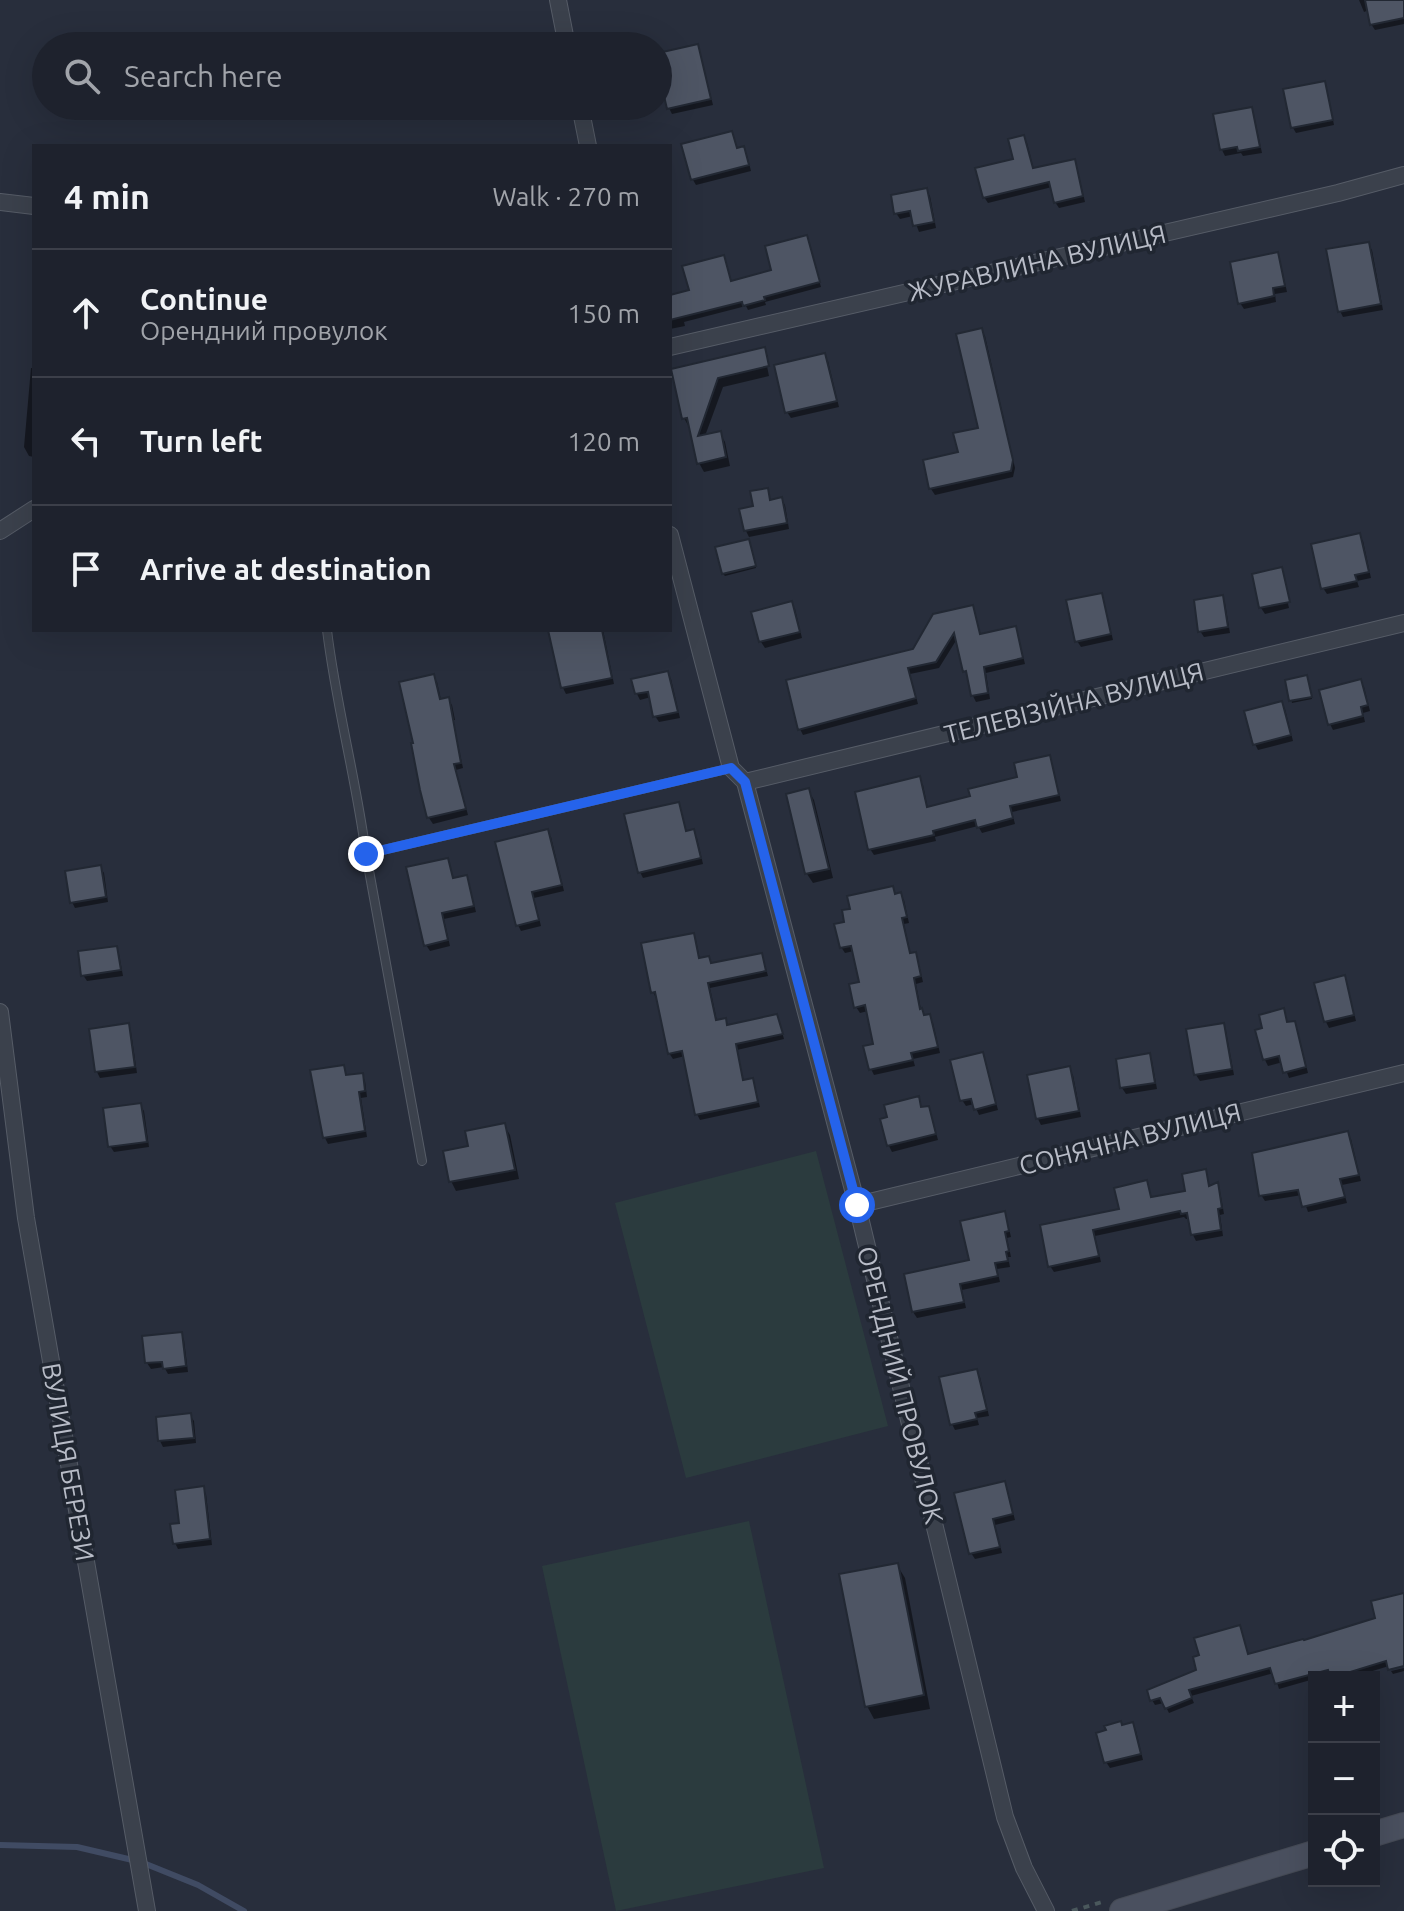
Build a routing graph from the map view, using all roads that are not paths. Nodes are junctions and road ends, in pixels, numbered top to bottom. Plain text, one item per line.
1 (558, 0) edge
2 (564, 32) edge
3 (583, 120) edge
4 (588, 144) edge
5 (1404, 175) edge
6 (0, 202) edge
7 (32, 206) edge
8 (672, 347) edge
9 (32, 510) edge
10 (0, 531) edge
11 (672, 543) edge
12 (1404, 623) edge
13 (327, 632) edge
14 (731, 768) junction
15 (745, 782) junction
16 (366, 854) junction
17 (0, 1012) edge
18 (1404, 1073) edge
19 (422, 1161) dead end
20 (857, 1205) junction
21 (1404, 1825) edge
22 (1380, 1832) edge
23 (1308, 1855) edge
24 (147, 1911) edge
25 (1046, 1911) edge
26 (1122, 1911) edge

1 - 2 street
3 - 4 street
5 - 8 street, ЖУРАВЛИНА ВУЛИЦЯ
6 - 7 street
9 - 10 street
11 - 14 street
12 - 15 street, ТЕЛЕВІЗІЙНА ВУЛИЦЯ
13 - 16 lane
14 - 15 street
14 - 16 lane
15 - 20 street, ОРЕНДНИЙ ПРОВУЛОК
16 - 19 lane
17 - 24 street, ВУЛИЦЯ БЕРЕЗИ
18 - 20 street, СОНЯЧНА ВУЛИЦЯ
20 - 25 street, ОРЕНДНИЙ ПРОВУЛОК
21 - 22 street
23 - 26 street

